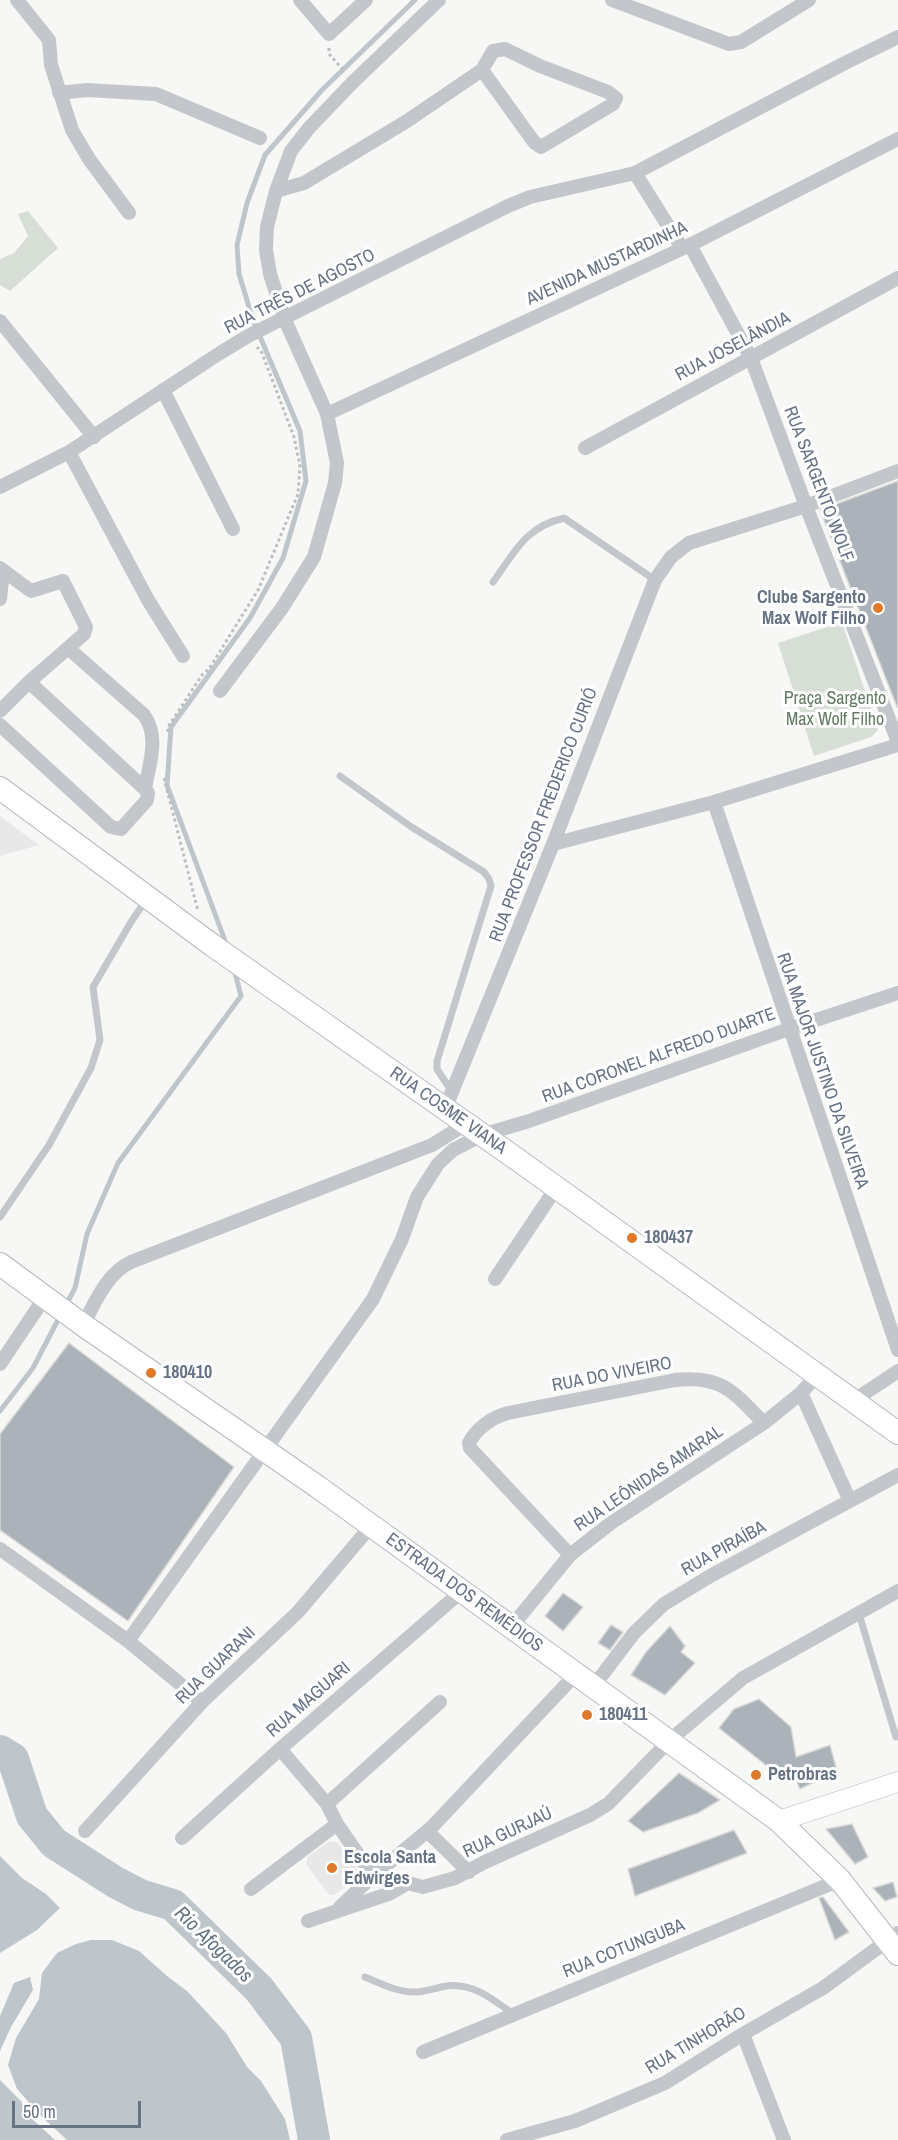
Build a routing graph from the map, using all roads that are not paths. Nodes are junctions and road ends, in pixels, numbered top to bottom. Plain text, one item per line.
1 (17, 0) edge
2 (300, 0) edge
3 (366, 0) edge
4 (439, 0) edge
5 (612, 0) edge
6 (809, 0) edge
7 (898, 37) edge
8 (482, 70) junction
9 (59, 93) junction
10 (260, 138) dead end
11 (898, 139) edge
12 (636, 173) junction
13 (276, 191) junction
14 (129, 213) dead end
15 (686, 246) junction
16 (898, 278) edge
17 (0, 321) edge
18 (280, 322) junction
19 (751, 358) junction
20 (163, 390) junction
21 (327, 414) junction
22 (94, 436) junction
23 (585, 448) dead end
24 (69, 452) junction
25 (898, 471) edge
26 (0, 487) edge
27 (806, 506) junction
28 (233, 530) dead end
29 (1, 569) edge
30 (655, 580) junction
31 (494, 582) dead end
32 (0, 599) edge
33 (68, 648) junction
34 (183, 656) dead end
35 (29, 682) junction
36 (220, 691) dead end
37 (0, 711) edge
38 (0, 725) edge
39 (898, 743) edge
40 (340, 776) dead end
41 (0, 788) edge
42 (145, 789) junction
43 (714, 802) junction
44 (553, 844) junction
45 (148, 898) junction
46 (898, 993) edge
47 (789, 1029) junction
48 (449, 1100) junction
49 (474, 1130) junction
50 (556, 1188) junction
51 (0, 1217) edge
52 (0, 1264) edge
53 (495, 1279) dead end
54 (46, 1298) junction
55 (78, 1321) junction
56 (898, 1350) edge
57 (0, 1364) edge
58 (898, 1371) edge
59 (817, 1375) junction
60 (801, 1393) junction
61 (853, 1401) junction
62 (764, 1423) junction
63 (898, 1433) edge
64 (265, 1449) junction
65 (898, 1475) edge
66 (850, 1501) junction
67 (371, 1526) junction
68 (0, 1549) edge
69 (570, 1555) junction
70 (462, 1591) junction
71 (898, 1591) edge
72 (859, 1614) junction
73 (512, 1626) junction
74 (128, 1641) junction
75 (585, 1680) junction
76 (440, 1701) dead end
77 (202, 1702) junction
78 (896, 1737) dead end
79 (670, 1740) junction
80 (280, 1749) junction
81 (898, 1782) edge
82 (327, 1804) junction
83 (779, 1821) junction
84 (337, 1824) junction
85 (85, 1831) dead end
86 (427, 1831) junction
87 (182, 1838) dead end
88 (469, 1872) junction
89 (373, 1876) junction
90 (840, 1880) junction
91 (251, 1889) dead end
92 (336, 1910) junction
93 (308, 1922) dead end
94 (894, 1942) edge
95 (365, 1977) dead end
96 (513, 2014) junction
97 (743, 2034) junction
98 (423, 2052) dead end
99 (507, 2140) edge
100 (784, 2140) edge

1 - 9 street
2 - 3 street
4 - 13 street
5 - 6 street
7 - 12 street, RUA TRÊS DE AGOSTO
8 - 8 street
8 - 13 street
9 - 10 street
9 - 14 street
11 - 15 street, AVENIDA MUSTARDINHA
12 - 15 street, RUA SARGENTO WOLF
12 - 18 street, RUA TRÊS DE AGOSTO
13 - 18 street
15 - 19 street, RUA SARGENTO WOLF
15 - 21 street, AVENIDA MUSTARDINHA
16 - 19 street, RUA JOSELÂNDIA
17 - 22 street
18 - 20 street, RUA TRÊS DE AGOSTO
18 - 21 street
19 - 23 street, RUA JOSELÂNDIA
19 - 27 street, RUA SARGENTO WOLF
20 - 22 street, RUA TRÊS DE AGOSTO
20 - 28 street
21 - 36 street
22 - 24 street, RUA TRÊS DE AGOSTO
24 - 26 street, RUA TRÊS DE AGOSTO
24 - 34 street
25 - 27 street
27 - 30 street, RUA PROFESSOR FREDERICO CURIÓ
27 - 39 street, RUA SARGENTO WOLF
29 - 32 street
29 - 33 street
30 - 31 lane
30 - 44 street, RUA PROFESSOR FREDERICO CURIÓ
33 - 35 street
33 - 42 street
35 - 37 street
35 - 42 street
38 - 42 street
39 - 43 street
40 - 48 lane
41 - 45 main road, RUA COSME VIANA
43 - 44 street
43 - 47 street, RUA MAJOR JUSTINO DA SILVEIRA
44 - 48 street, RUA PROFESSOR FREDERICO CURIÓ
45 - 48 main road, RUA COSME VIANA
45 - 51 lane
46 - 47 street, RUA CORONEL ALFREDO DUARTE
47 - 49 street, RUA CORONEL ALFREDO DUARTE
47 - 56 street, RUA MAJOR JUSTINO DA SILVEIRA
48 - 49 main road, RUA COSME VIANA
49 - 50 main road, RUA COSME VIANA
49 - 55 street
49 - 64 street, RUA CORONEL ALFREDO DUARTE
50 - 53 street
50 - 59 main road, RUA COSME VIANA
52 - 54 main road, ESTRADA DOS REMÉDIOS
54 - 55 main road, ESTRADA DOS REMÉDIOS
54 - 57 street
55 - 64 main road, ESTRADA DOS REMÉDIOS
58 - 61 street
59 - 60 street, RUA LEÔNIDAS AMARAL
59 - 61 main road, RUA COSME VIANA
60 - 62 street, RUA LEÔNIDAS AMARAL
60 - 66 street
61 - 63 main road, RUA COSME VIANA
62 - 69 street, RUA LEÔNIDAS AMARAL
62 - 69 street, RUA DO VIVEIRO
64 - 67 main road, ESTRADA DOS REMÉDIOS
64 - 74 street
65 - 66 street, RUA PIRAÍBA
66 - 75 street, RUA PIRAÍBA
67 - 70 main road, ESTRADA DOS REMÉDIOS
67 - 77 street, RUA GUARANI
68 - 74 street
69 - 73 street, RUA LEÔNIDAS AMARAL
70 - 73 main road, ESTRADA DOS REMÉDIOS
70 - 80 street, RUA MAGUARI
71 - 72 street, RUA GURJAÚ
72 - 78 lane
72 - 79 street, RUA GURJAÚ
73 - 75 main road, ESTRADA DOS REMÉDIOS
74 - 77 street
75 - 79 main road, ESTRADA DOS REMÉDIOS
75 - 86 street, RUA PIRAÍBA
76 - 82 street
77 - 85 street, RUA GUARANI
79 - 83 main road, ESTRADA DOS REMÉDIOS
79 - 88 street, RUA GURJAÚ
80 - 82 street
80 - 87 street, RUA MAGUARI
81 - 83 main road
82 - 84 street
83 - 90 main road, ESTRADA DOS REMÉDIOS
84 - 89 street
84 - 91 street
86 - 88 street
86 - 89 street, RUA GURJAÚ
88 - 92 street, RUA GURJAÚ
89 - 92 street, RUA GURJAÚ
90 - 94 main road, ESTRADA DOS REMÉDIOS
90 - 96 street, RUA COTUNGUBA
92 - 93 street, RUA GURJAÚ
94 - 97 street, RUA TINHORÃO
95 - 96 lane
96 - 98 street, RUA COTUNGUBA
97 - 99 street, RUA TINHORÃO
97 - 100 street

